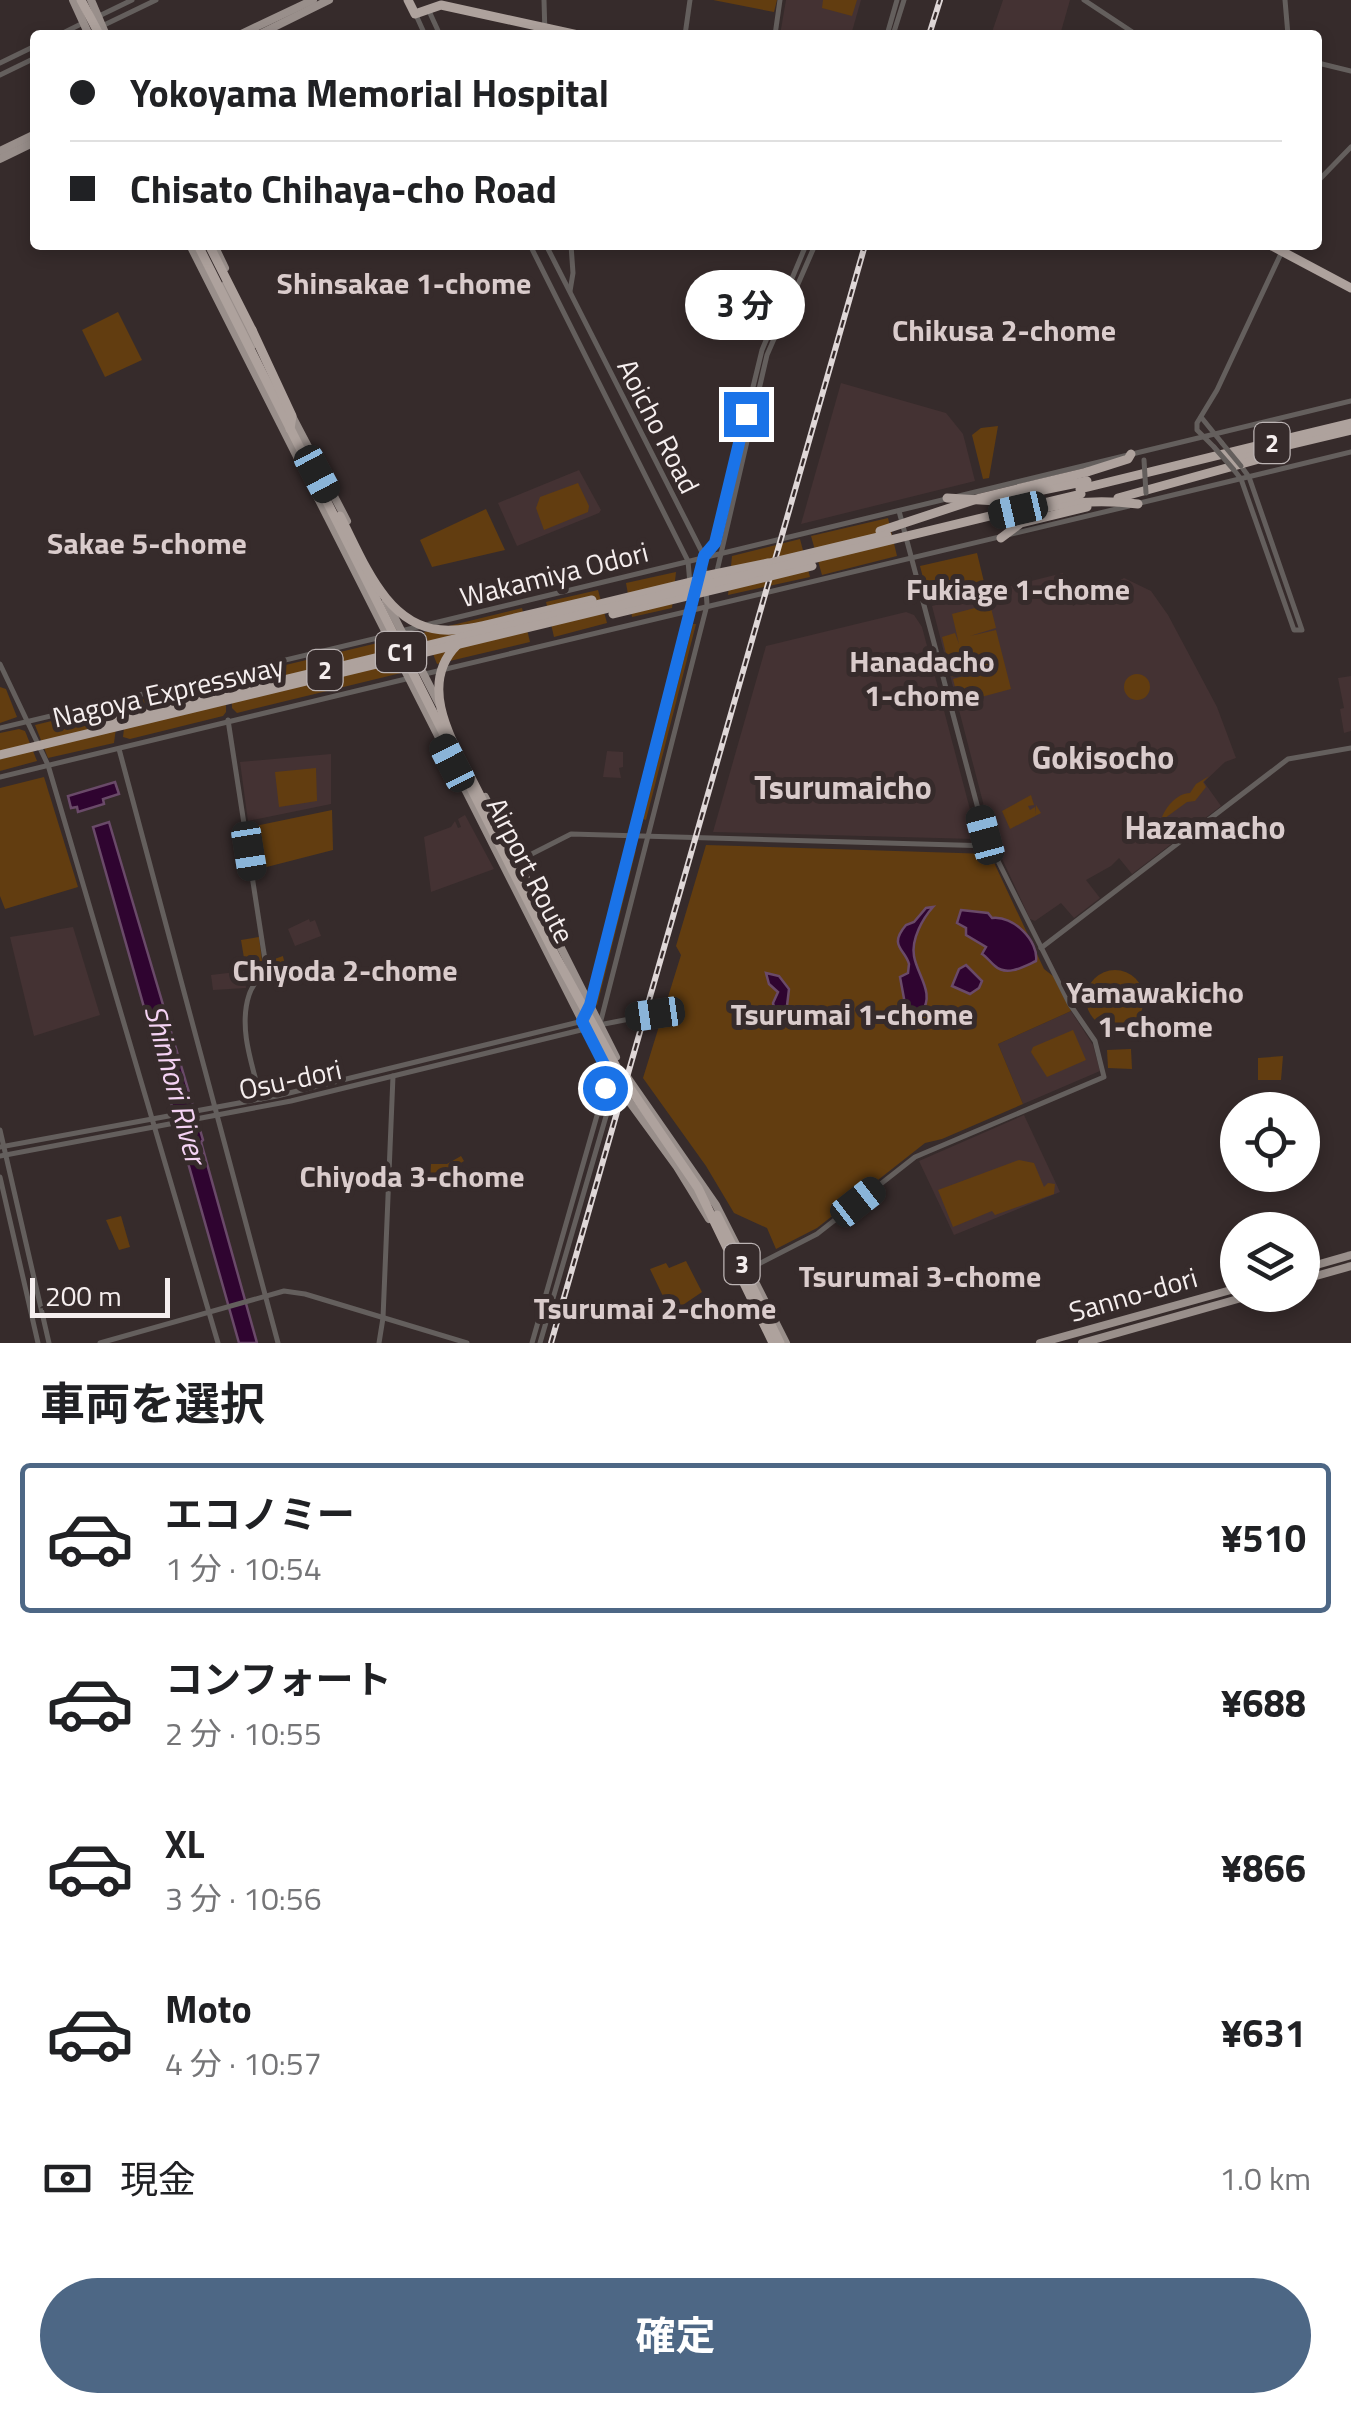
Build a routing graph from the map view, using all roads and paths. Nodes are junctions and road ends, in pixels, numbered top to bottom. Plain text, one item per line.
1 (73, 0) edge
2 (86, 0) edge
3 (132, 0) edge
4 (156, 0) edge
5 (313, 0) edge
6 (329, 0) edge
7 (408, 0) edge
8 (544, 0) edge
9 (690, 0) edge
10 (780, 0) edge
11 (901, 0) edge
12 (1084, 0) edge
13 (1285, 0) edge
14 (425, 4) edge
15 (415, 14) junction
16 (99, 16) junction
17 (84, 23) junction
18 (69, 30) edge
19 (92, 30) edge
20 (94, 30) edge
21 (96, 30) edge
22 (101, 30) edge
23 (250, 30) edge
24 (268, 30) edge
25 (423, 30) edge
26 (438, 30) edge
27 (541, 30) edge
28 (545, 30) edge
29 (686, 30) edge
30 (776, 30) edge
31 (892, 30) edge
32 (1129, 30) edge
33 (1288, 30) edge
34 (30, 49) edge
35 (30, 60) edge
36 (0, 64) edge
37 (1322, 64) edge
38 (1351, 71) edge
39 (0, 75) edge
40 (30, 136) edge
41 (30, 144) edge
42 (1351, 148) edge
43 (0, 150) edge
44 (0, 159) edge
45 (1322, 177) edge
46 (193, 250) edge
47 (209, 250) edge
48 (210, 250) edge
49 (532, 250) edge
50 (549, 250) edge
51 (571, 250) edge
52 (804, 250) edge
53 (813, 250) edge
54 (1283, 250) edge
55 (1287, 250) edge
56 (1351, 288) edge
57 (570, 292) junction
58 (1351, 401) edge
59 (1201, 417) junction
60 (1351, 427) edge
61 (1336, 434) junction
62 (1215, 435) junction
63 (1204, 437) junction
64 (1144, 451) junction
65 (1351, 452) edge
66 (1131, 454) junction
67 (305, 458) junction
68 (1193, 462) junction
69 (1249, 477) junction
70 (1241, 479) junction
71 (1080, 492) junction
72 (947, 498) junction
73 (1118, 498) dead end
74 (1142, 502) junction
75 (1099, 504) dead end
76 (898, 510) junction
77 (987, 520) junction
78 (1001, 538) junction
79 (860, 550) junction
80 (722, 552) junction
81 (704, 556) junction
82 (795, 556) junction
83 (911, 558) junction
84 (688, 561) junction
85 (650, 590) junction
86 (707, 606) junction
87 (692, 609) junction
88 (401, 632) junction
89 (388, 636) junction
90 (0, 664) edge
91 (424, 674) junction
92 (409, 678) junction
93 (228, 720) junction
94 (25, 722) junction
95 (0, 728) edge
96 (1351, 748) edge
97 (119, 749) junction
98 (0, 752) edge
99 (48, 765) junction
100 (0, 776) edge
101 (632, 835) junction
102 (646, 836) junction
103 (498, 844) junction
104 (992, 846) junction
105 (521, 858) junction
106 (505, 868) junction
107 (1040, 948) junction
108 (590, 1005) junction
109 (655, 1014) dead end
110 (600, 1024) junction
111 (584, 1025) junction
112 (620, 1065) junction
113 (392, 1068) junction
114 (609, 1074) junction
115 (393, 1079) junction
116 (615, 1083) junction
117 (260, 1099) junction
118 (216, 1111) junction
119 (153, 1123) junction
120 (0, 1130) edge
121 (2, 1147) edge
122 (3, 1156) edge
123 (0, 1177) edge
124 (698, 1188) joint
125 (1351, 1255) edge
126 (1320, 1264) edge
127 (1351, 1266) edge
128 (749, 1269) junction
129 (1320, 1275) edge
130 (737, 1276) junction
131 (1220, 1293) edge
132 (265, 1294) junction
133 (1220, 1304) edge
134 (209, 1312) junction
135 (384, 1318) junction
136 (38, 1343) edge
137 (50, 1343) edge
138 (100, 1343) edge
139 (218, 1343) edge
140 (278, 1343) edge
141 (379, 1343) edge
142 (467, 1343) edge
143 (532, 1343) edge
144 (540, 1343) edge
145 (777, 1343) edge
146 (1040, 1343) edge
147 (1082, 1343) edge

1 - 17 main road
2 - 16 main road
2 - 20 highway, bridge
3 - 16 street
4 - 22 street
5 - 23 main road
6 - 24 main road
7 - 15 highway
8 - 28 street
9 - 29 street
10 - 30 street
11 - 31 street
12 - 32 street
13 - 33 street
14 - 15 highway
14 - 26 street
14 - 27 highway
15 - 25 street
16 - 17 street
16 - 21 main road
17 - 18 street
17 - 19 main road
34 - 36 street
35 - 39 street
37 - 38 street
40 - 43 main road
41 - 44 main road
42 - 45 street
46 - 89 main road, Airport Route
47 - 67 highway, C1, bridge
48 - 88 main road, Airport Route
49 - 84 street, Aoicho Road
50 - 57 street, Aoicho Road
51 - 57 street
52 - 81 street
53 - 80 street
54 - 59 street
55 - 56 highway
57 - 81 street, Aoicho Road
58 - 62 street, Wakamiya Odori
59 - 62 street
59 - 63 street
60 - 61 highway, Nagoya Expressway / 2
60 - 68 highway, Nagoya Expressway / 2
61 - 71 highway, Nagoya Expressway / 2
61 - 73 highway
62 - 63 street, Wakamiya Odori
62 - 69 street, bridge
63 - 64 street, Wakamiya Odori
63 - 70 street, bridge
64 - 66 street, Wakamiya Odori
64 - 74 street, bridge
65 - 69 street
66 - 72 street, Wakamiya Odori
66 - 82 highway, bridge
67 - 85 highway, bridge
67 - 103 highway, C1, bridge
68 - 71 highway, Nagoya Expressway / 2
68 - 72 highway
69 - 70 street
69 - 70 street
70 - 74 street
71 - 77 highway, Nagoya Expressway / 2, bridge
71 - 82 highway, Nagoya Expressway / 2, bridge
72 - 76 street, Wakamiya Odori
74 - 77 highway, bridge
74 - 78 street
75 - 78 highway
76 - 80 street, Wakamiya Odori
76 - 83 street
77 - 79 highway, Nagoya Expressway / 2, bridge
77 - 79 highway, bridge
78 - 83 street
79 - 98 highway, Nagoya Expressway / 2, bridge
79 - 103 highway, bridge
80 - 81 street, Wakamiya Odori
80 - 86 street
81 - 84 street, Wakamiya Odori
81 - 86 street, Aoicho Road
81 - 87 street
82 - 85 highway, Nagoya Expressway / 2, bridge
82 - 85 highway, bridge
83 - 86 street
83 - 104 street
84 - 87 street, Aoicho Road
84 - 88 street, Wakamiya Odori
85 - 98 highway, Nagoya Expressway / 2, bridge
86 - 87 street
86 - 102 street, Aoicho Road
87 - 91 street
87 - 101 street, Aoicho Road
88 - 89 street, Wakamiya Odori
88 - 91 main road, Airport Route
89 - 92 main road, Airport Route
89 - 94 street, Wakamiya Odori
90 - 94 street
91 - 92 street
91 - 105 main road, Airport Route
92 - 93 street
92 - 106 main road, Airport Route
93 - 97 street
93 - 117 street
94 - 95 street, Wakamiya Odori
94 - 99 street
96 - 107 street
97 - 99 street
97 - 118 street
99 - 100 street
99 - 119 street
101 - 102 street
101 - 105 street
101 - 108 street, Aoicho Road
102 - 104 street
102 - 110 street, Aoicho Road
103 - 124 highway, C1, bridge
104 - 107 street
105 - 106 street
105 - 108 main road, Airport Route
106 - 111 main road, Airport Route
107 - 128 street
108 - 110 main road, Airport Route
108 - 111 street, Aoicho Road
109 - 110 street
110 - 111 street
110 - 112 main road, Airport Route
111 - 113 street, Osu-dori
111 - 114 main road, Airport Route
111 - 115 street, Osu-dori
112 - 114 street
112 - 116 street
112 - 128 main road, Airport Route
113 - 115 street
113 - 117 street, Osu-dori
114 - 116 main road, Airport Route
114 - 143 street
115 - 118 street, Osu-dori
115 - 135 street
116 - 130 main road, Airport Route
116 - 144 street
117 - 118 street, Osu-dori
118 - 119 street, Osu-dori
118 - 132 street
119 - 121 street, Osu-dori
119 - 122 street, Osu-dori
119 - 134 street
120 - 121 street
121 - 122 street
122 - 137 street
123 - 136 street
124 - 145 highway, 3, bridge
125 - 126 main road
127 - 129 main road
128 - 130 street
128 - 145 main road, Airport Route
130 - 145 main road, Airport Route
131 - 146 main road, Sanno-dori
132 - 134 street
132 - 135 street
132 - 140 street
133 - 147 main road, Sanno-dori
134 - 138 street
134 - 139 street
135 - 141 street
135 - 142 street

